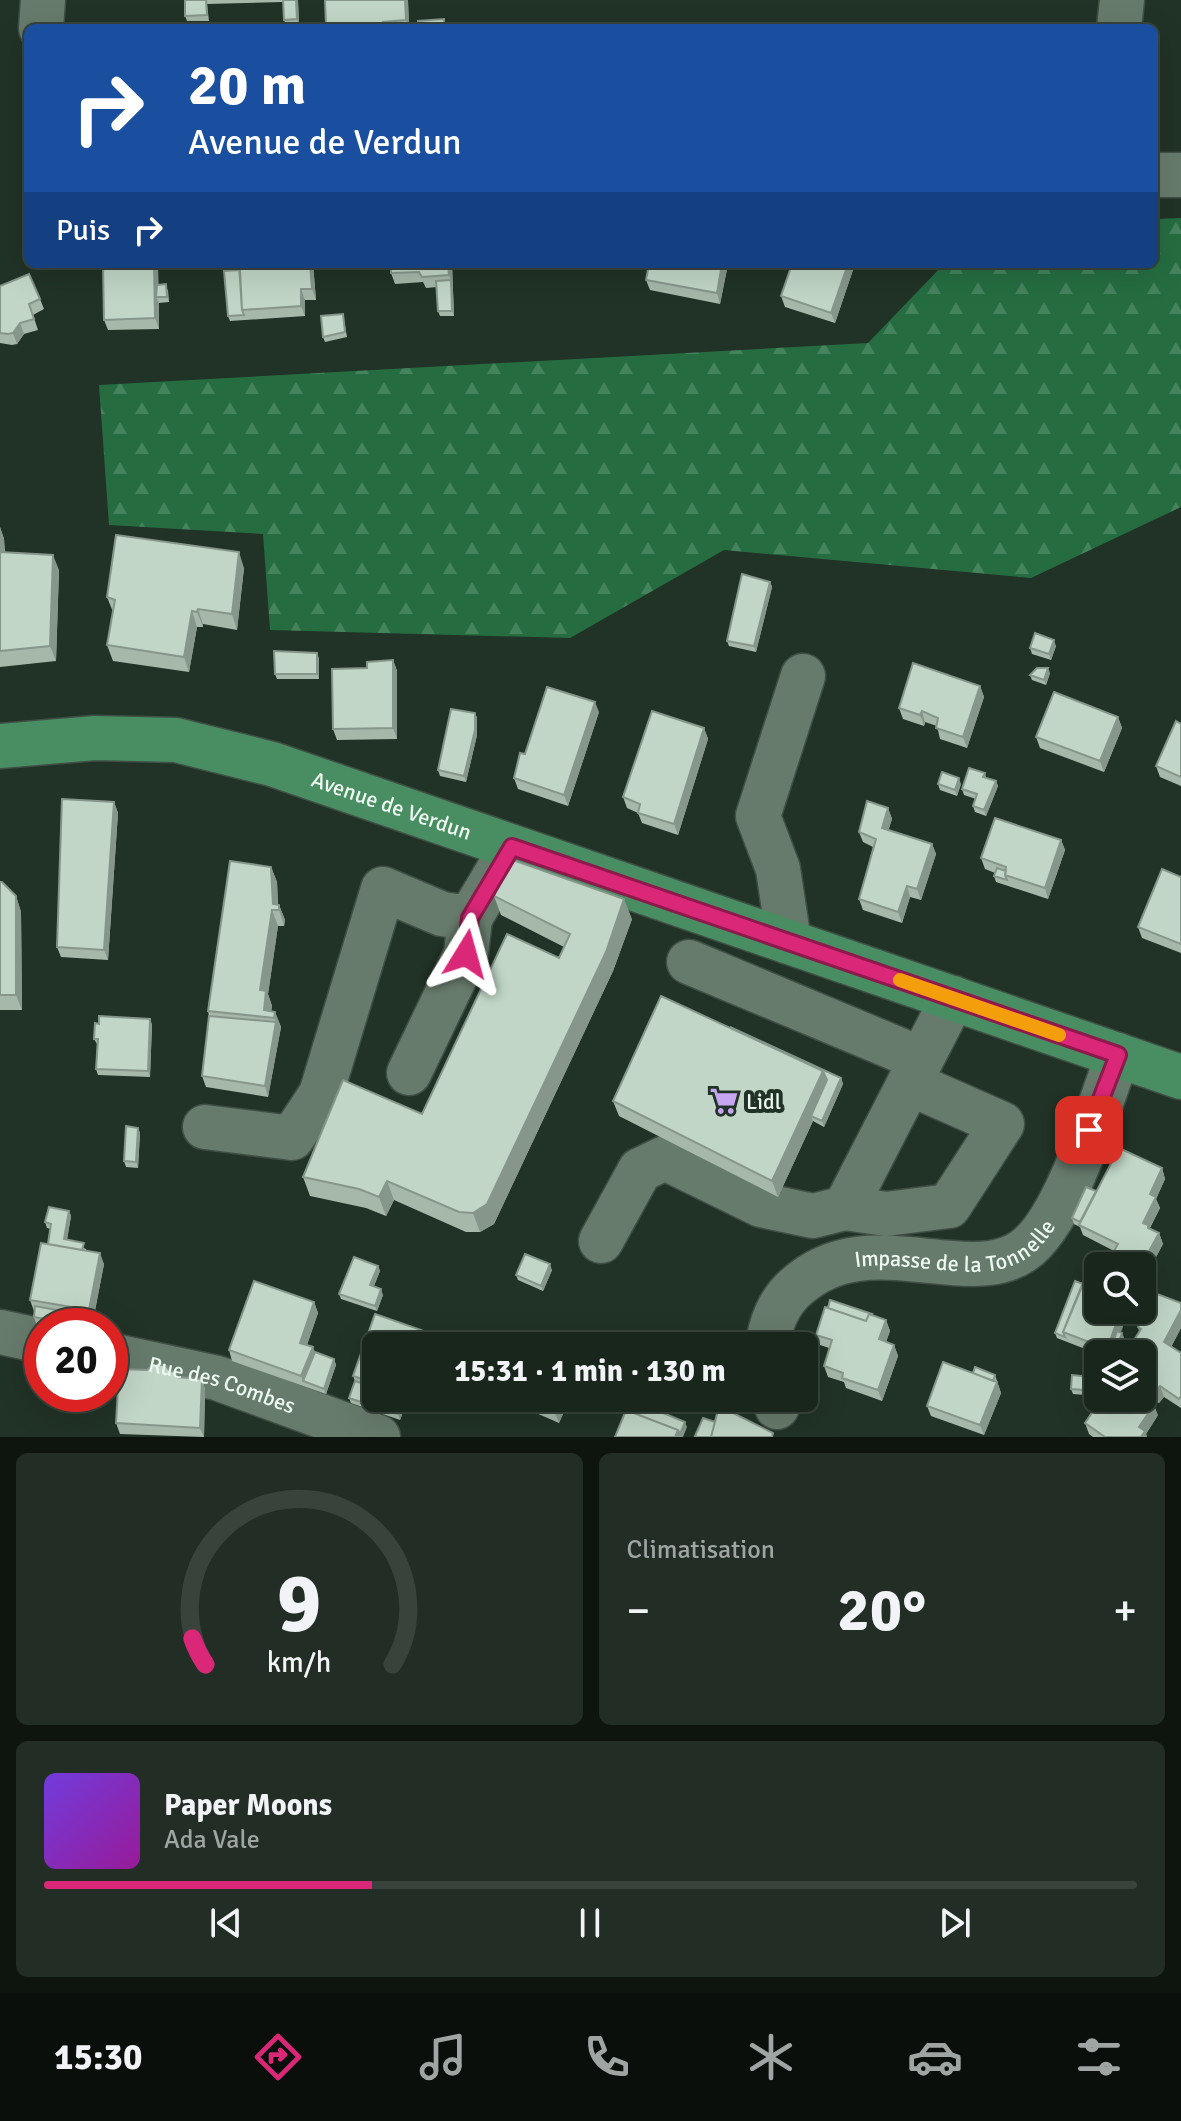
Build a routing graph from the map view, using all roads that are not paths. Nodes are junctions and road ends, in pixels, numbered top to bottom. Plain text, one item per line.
1 (43, 0) edge
2 (1122, 0) edge
3 (41, 24) edge
4 (1119, 24) edge
5 (1158, 175) edge
6 (1181, 175) edge
7 (803, 676) dead end
8 (0, 746) edge
9 (512, 847) junction
10 (470, 918) junction
11 (789, 942) junction
12 (689, 962) dead end
13 (953, 998) junction
14 (1118, 1055) junction
15 (915, 1071) junction
16 (409, 1073) dead end
17 (1181, 1077) edge
18 (205, 1127) dead end
19 (845, 1208) junction
20 (601, 1241) dead end
21 (0, 1332) edge
22 (770, 1332) edge
23 (24, 1337) edge
24 (128, 1359) edge
25 (378, 1437) edge

1 - 3 street
2 - 4 street
5 - 6 street
7 - 11 street
8 - 9 main road, Avenue de Verdun
9 - 10 street
9 - 11 main road, Avenue de Verdun
10 - 16 street
10 - 18 street
11 - 13 main road, Avenue de Verdun
12 - 15 street
13 - 14 main road, Avenue de Verdun
13 - 15 street
14 - 17 main road, Avenue de Verdun
14 - 22 street, Impasse de la Tonnelle
15 - 19 street
15 - 19 street
19 - 20 street
21 - 23 street
24 - 25 street, Rue des Combes

